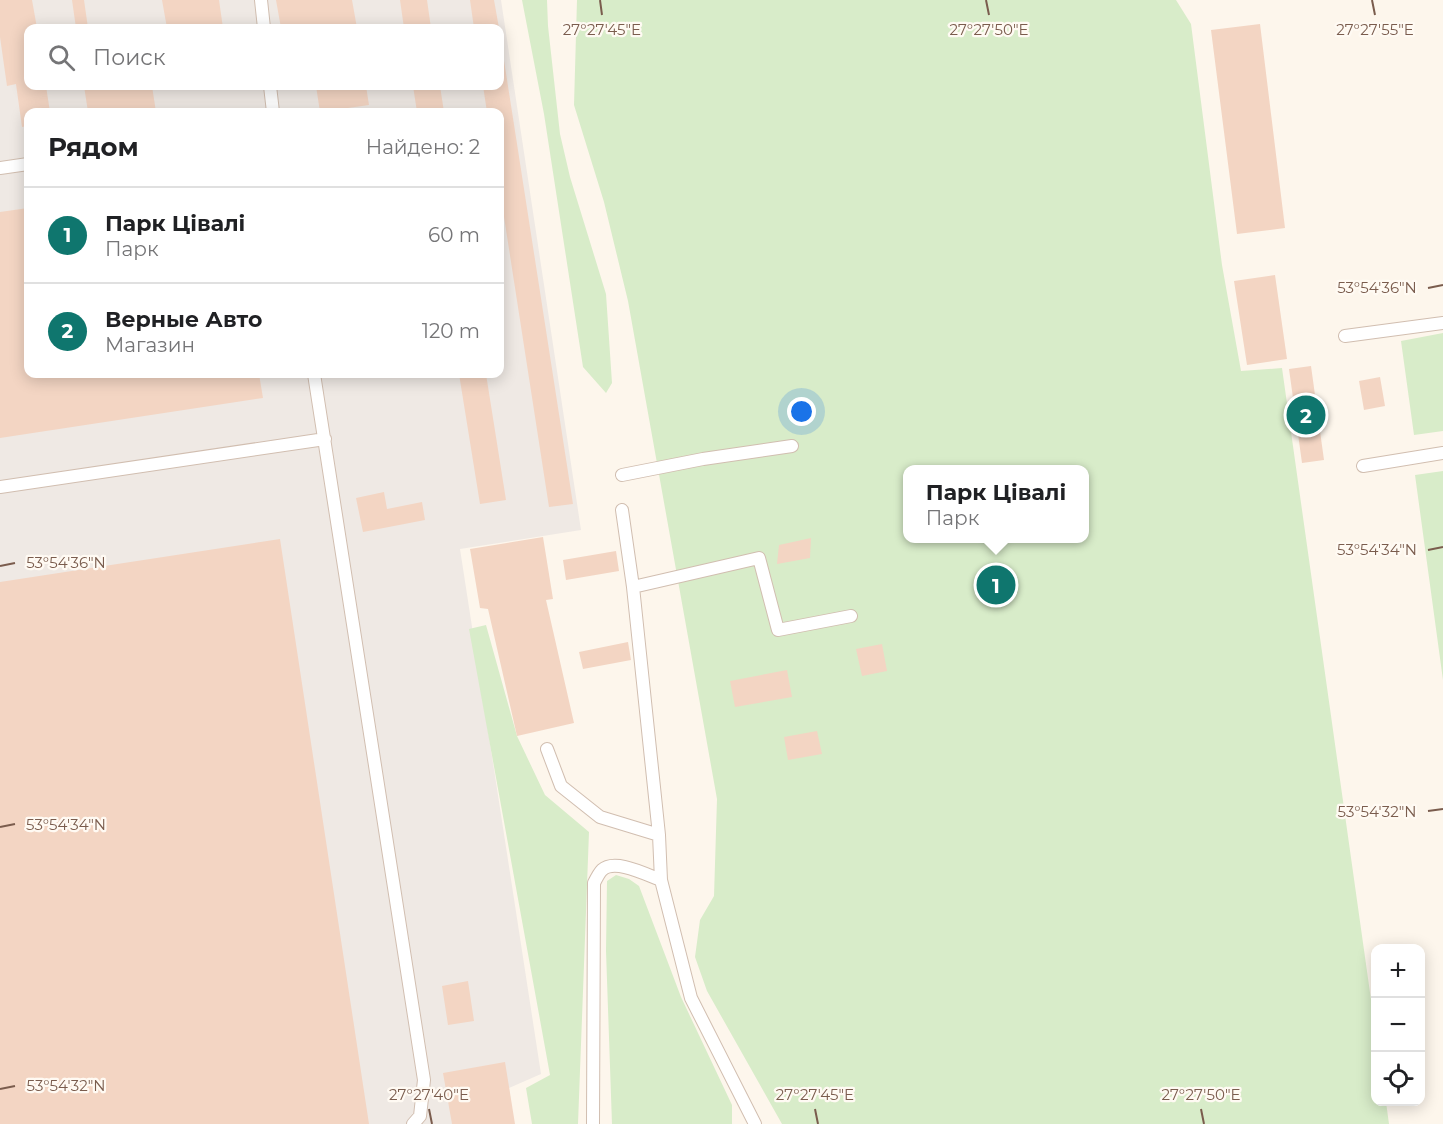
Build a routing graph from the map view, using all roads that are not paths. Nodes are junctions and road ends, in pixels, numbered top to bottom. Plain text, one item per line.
1 (261, 0) edge
2 (264, 24) edge
3 (270, 90) edge
4 (273, 108) edge
5 (24, 165) edge
6 (0, 168) edge
7 (1443, 323) edge
8 (1345, 336) dead end
9 (315, 378) edge
10 (324, 440) junction
11 (792, 446) dead end
12 (1443, 453) edge
13 (1363, 466) dead end
14 (622, 475) dead end
15 (0, 487) edge
16 (622, 510) dead end
17 (633, 587) junction
18 (851, 616) dead end
19 (548, 749) dead end
20 (659, 835) junction
21 (661, 880) junction
22 (413, 1124) edge
23 (593, 1124) edge
24 (755, 1124) edge

1 - 2 lane
3 - 4 lane
5 - 6 lane
7 - 8 lane
9 - 10 lane
10 - 15 lane
10 - 22 lane
11 - 14 lane
12 - 13 lane
16 - 17 lane
17 - 18 lane
17 - 20 lane
19 - 20 lane
20 - 21 lane
21 - 23 lane
21 - 24 lane

